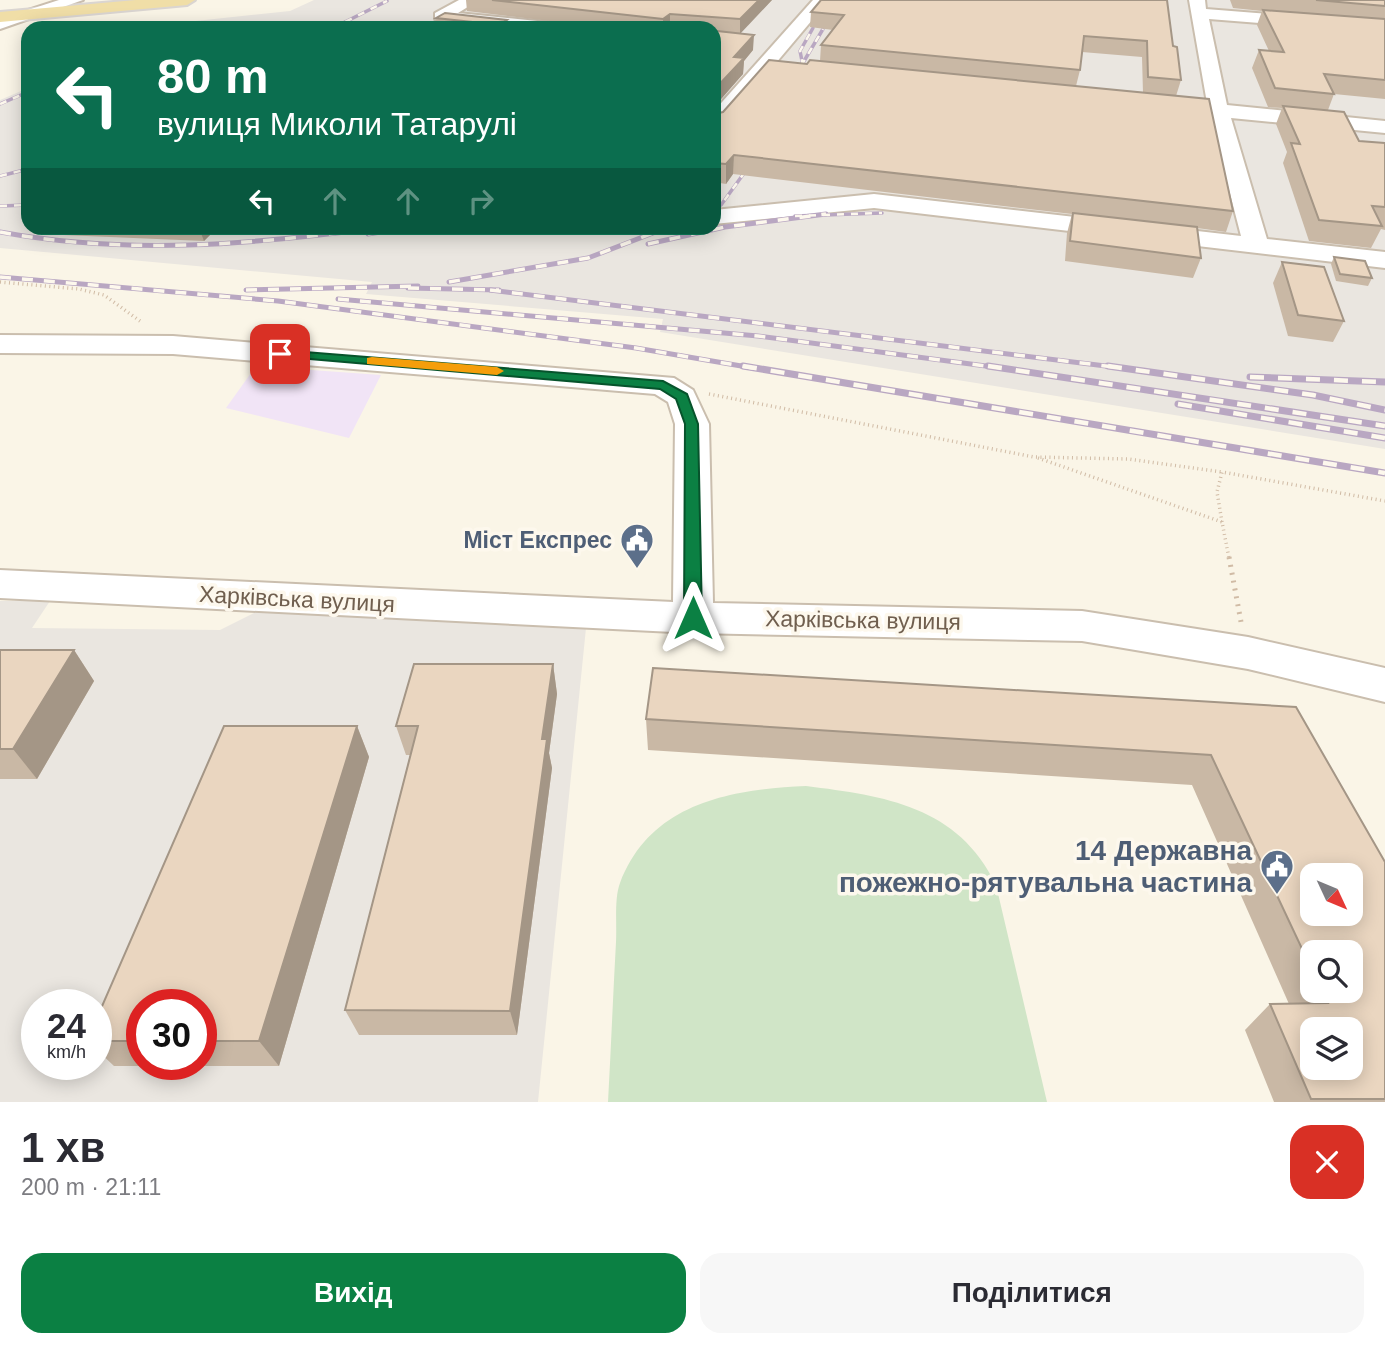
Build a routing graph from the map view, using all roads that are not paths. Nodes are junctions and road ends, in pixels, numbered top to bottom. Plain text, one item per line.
1 (75, 0) edge
2 (187, 0) edge
3 (471, 0) edge
4 (821, 0) edge
5 (1198, 7) edge
6 (37, 14) junction
7 (0, 17) edge
8 (489, 21) edge
9 (0, 24) edge
10 (1385, 28) edge
11 (754, 43) edge
12 (781, 45) junction
13 (765, 64) junction
14 (792, 67) edge
15 (1136, 103) edge
16 (1219, 111) junction
17 (721, 116) edge
18 (1385, 128) edge
19 (721, 217) edge
20 (1256, 246) junction
21 (1385, 260) edge
22 (0, 344) edge
23 (0, 584) edge
24 (693, 618) junction
25 (1385, 685) edge

1 - 6 street
2 - 6 main road
3 - 8 street
4 - 12 street
5 - 10 street
5 - 16 street
6 - 7 main road
6 - 9 street
11 - 12 street
12 - 13 street
13 - 14 street
13 - 17 street
15 - 16 street
16 - 18 street
16 - 20 street
19 - 20 street
20 - 21 street
22 - 24 street
23 - 24 street, Харківська вулиця
24 - 25 street, Харківська вулиця

